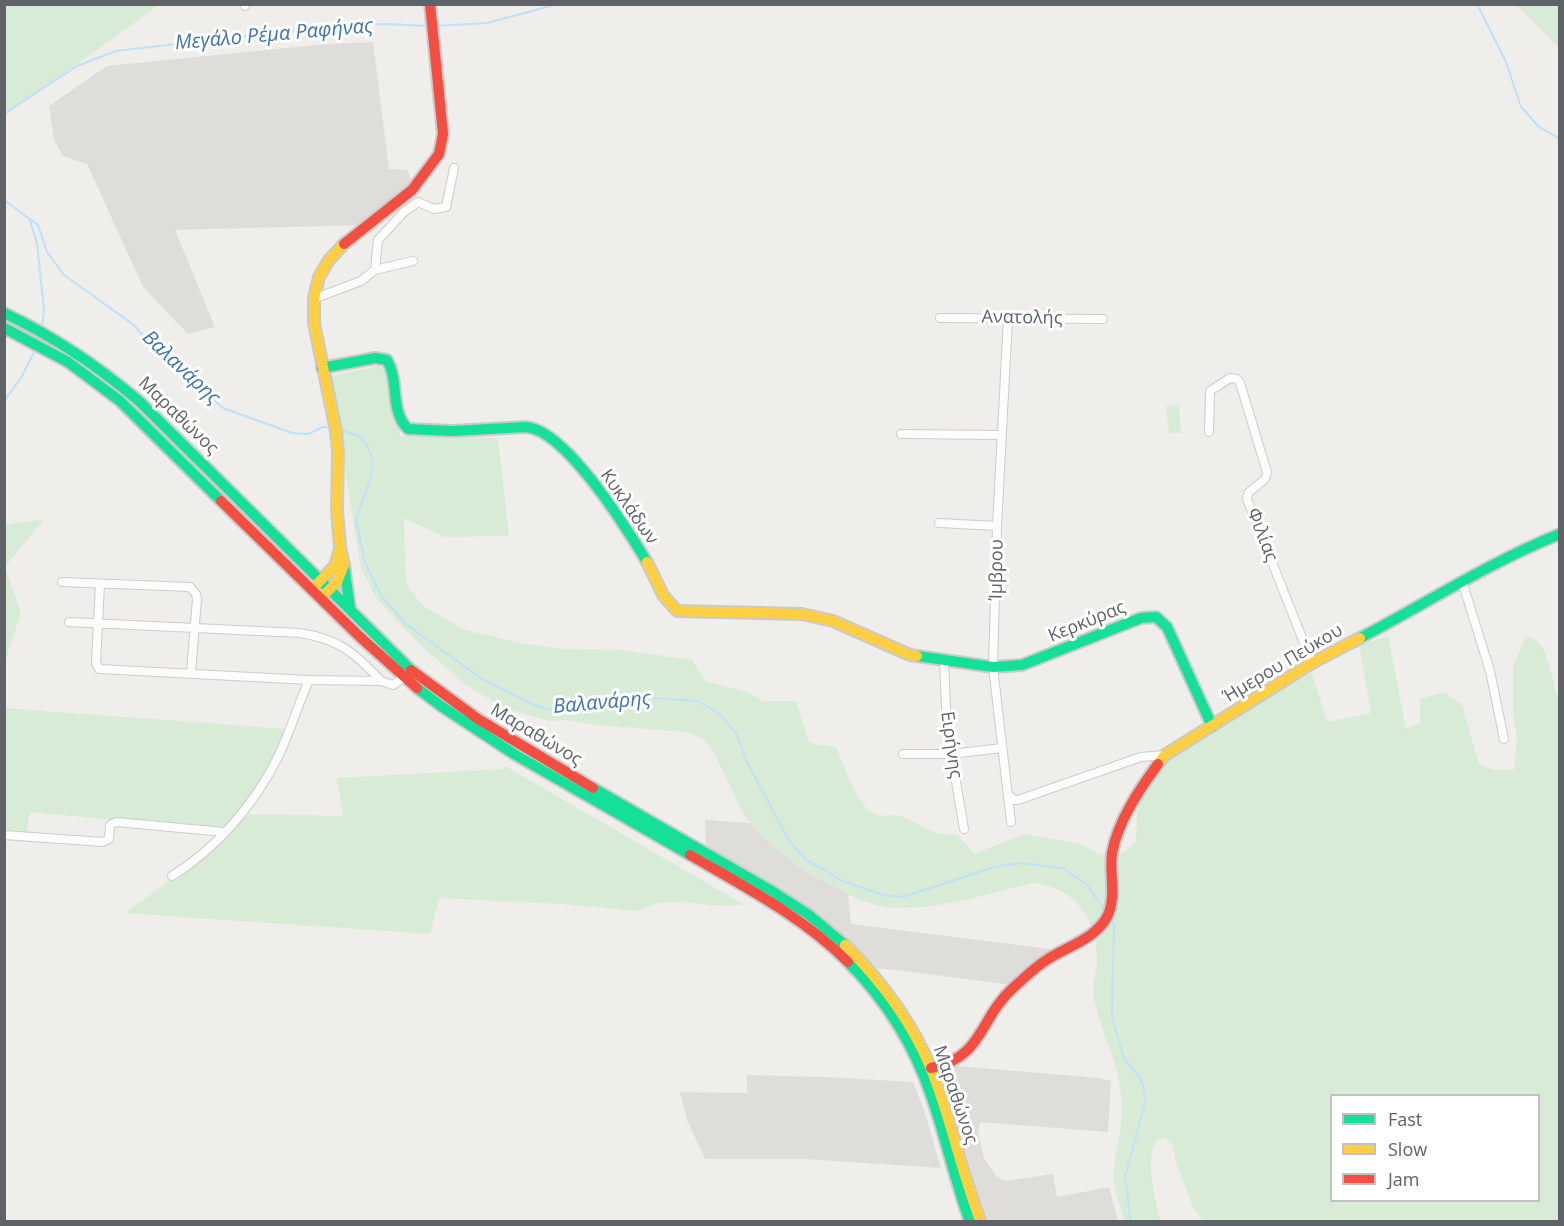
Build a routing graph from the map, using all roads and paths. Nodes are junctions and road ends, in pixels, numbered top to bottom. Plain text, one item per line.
1 (430, 4) edge
2 (454, 168) dead end
3 (413, 261) dead end
4 (375, 270) junction
5 (314, 299) junction
6 (7, 314) edge
7 (940, 318) dead end
8 (1008, 318) junction
9 (1103, 319) dead end
10 (4, 327) edge
11 (322, 368) junction
12 (1209, 432) dead end
13 (901, 434) dead end
14 (1002, 435) junction
15 (939, 524) dead end
16 (997, 526) junction
17 (1560, 534) edge
18 (340, 547) junction
19 (344, 565) junction
20 (322, 580) junction
21 (1462, 580) junction
22 (62, 582) dead end
23 (100, 584) junction
24 (331, 588) junction
25 (316, 594) junction
26 (350, 608) junction
27 (69, 622) dead end
28 (98, 624) junction
29 (195, 627) junction
30 (944, 661) junction
31 (1312, 663) junction
32 (993, 667) junction
33 (191, 673) junction
34 (404, 677) junction
35 (309, 680) junction
36 (381, 681) junction
37 (1212, 726) junction
38 (1504, 739) dead end
39 (1002, 748) junction
40 (903, 754) dead end
41 (951, 754) junction
42 (1165, 755) junction
43 (1009, 795) junction
44 (1011, 822) dead end
45 (964, 829) dead end
46 (224, 832) junction
47 (4, 835) edge
48 (172, 876) dead end
49 (931, 1068) junction
50 (970, 1221) edge
51 (981, 1221) edge

1 - 5 main road
2 - 4 street
3 - 4 street
4 - 5 street
5 - 11 main road
6 - 10 street
6 - 20 main road, Μαραθώνος
7 - 8 street, Ανατολής
8 - 9 street, Ανατολής
8 - 14 street, Ίμβρου
10 - 25 main road, Μαραθώνος
11 - 18 main road
11 - 30 main road, Κυκλάδων
12 - 31 street, Φιλίας
13 - 14 street
14 - 16 street, Ίμβρου
15 - 16 street
16 - 32 street, Ίμβρου
17 - 21 main road, Ήμερου Πεύκου
18 - 19 main road
18 - 20 main road
19 - 24 main road
19 - 26 main road
20 - 24 main road, Μαραθώνος
20 - 25 main road
21 - 31 main road, Ήμερου Πεύκου
21 - 38 street
22 - 23 street
23 - 28 street
23 - 29 street
24 - 25 main road
24 - 26 main road, Μαραθώνος
25 - 34 main road, Μαραθώνος
26 - 49 main road, Μαραθώνος
27 - 28 street
28 - 29 street
28 - 33 street
29 - 33 street
29 - 36 street
30 - 32 main road, Κερκύρας
30 - 41 street, Ειρήνης
31 - 37 main road, Ήμερου Πεύκου
32 - 37 main road, Κερκύρας
32 - 39 street, Ίμβρου
33 - 35 street
34 - 36 street
34 - 50 main road, Μαραθώνος
35 - 36 street
35 - 46 street
37 - 42 main road, Ήμερου Πεύκου
39 - 41 street
39 - 43 street, Ίμβρου
40 - 41 street
41 - 45 street, Ειρήνης
42 - 43 street
42 - 49 main road, Ήμερου Πεύκου
43 - 44 street, Ίμβρου
46 - 47 street
46 - 48 street
49 - 51 main road, Μαραθώνος

